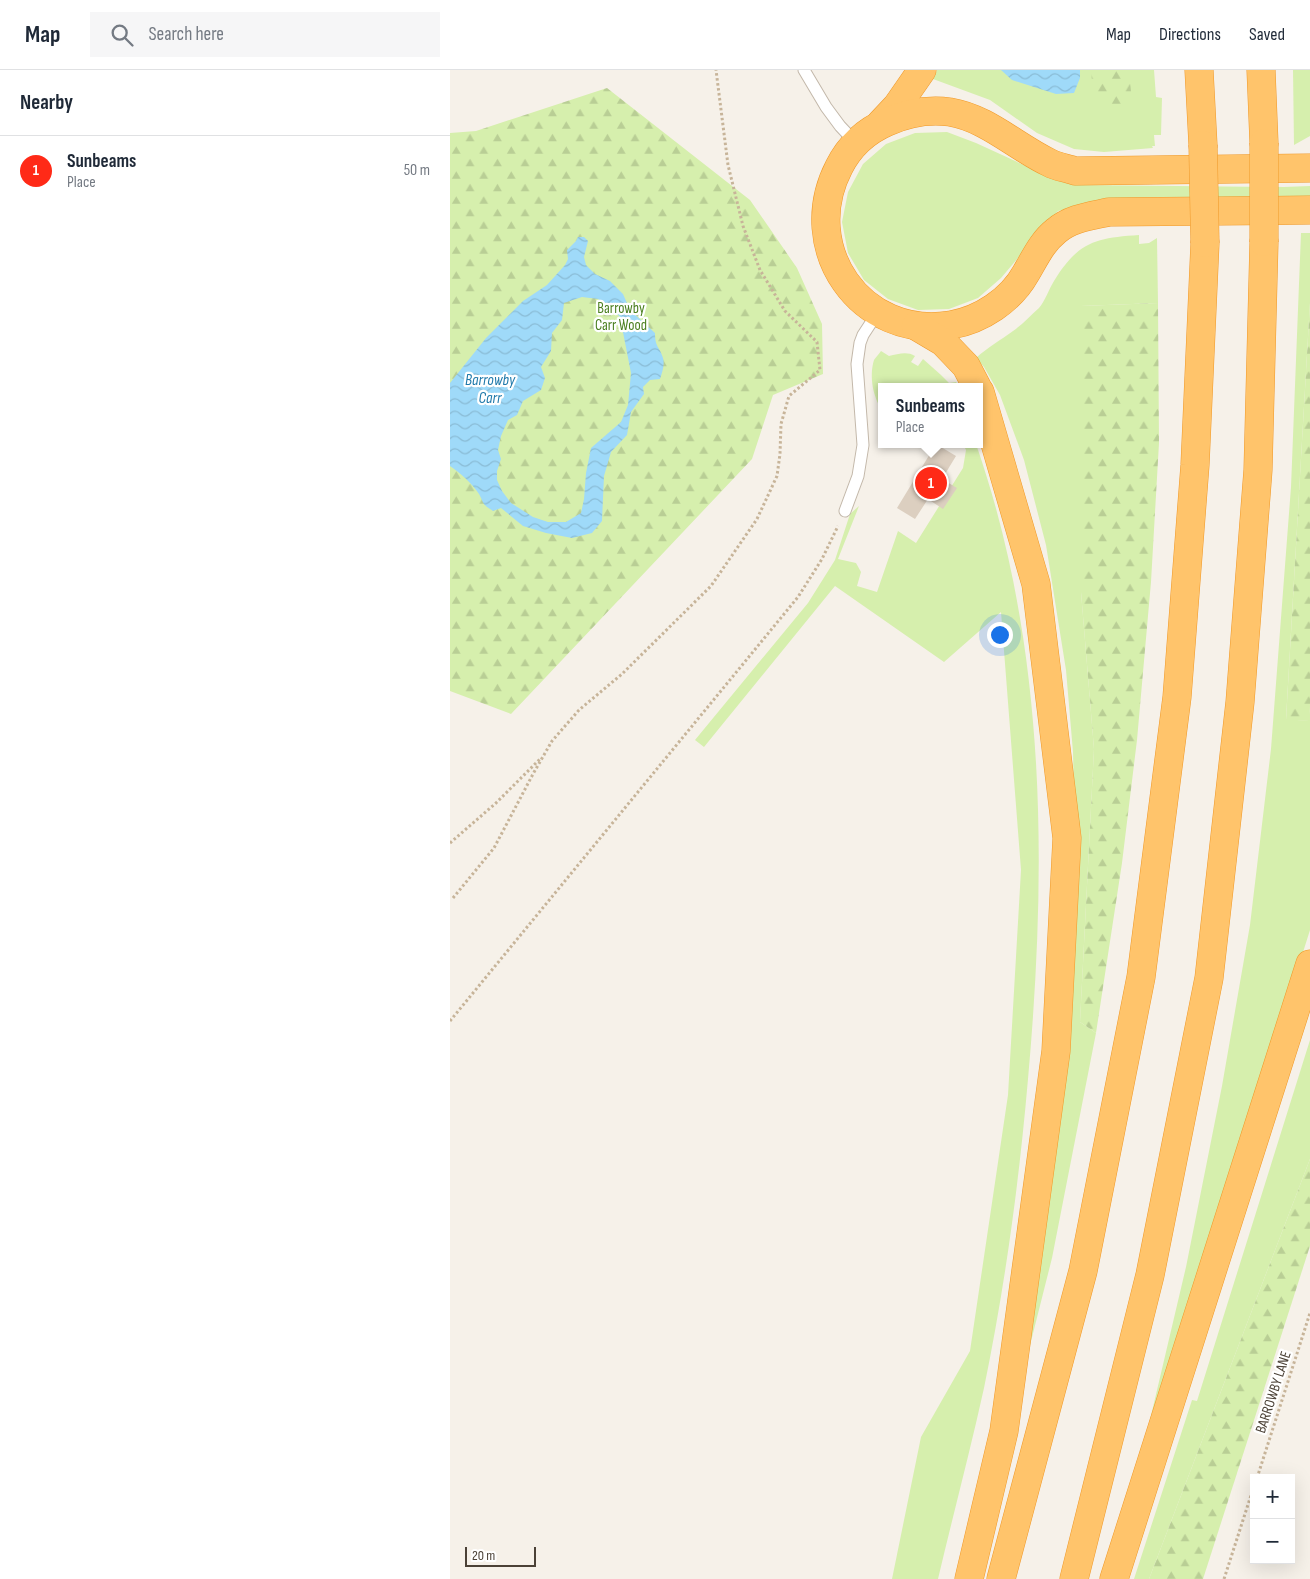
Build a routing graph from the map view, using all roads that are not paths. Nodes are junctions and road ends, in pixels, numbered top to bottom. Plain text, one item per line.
1 (804, 70) edge
2 (922, 70) edge
3 (1199, 70) edge
4 (1260, 70) edge
5 (878, 126) junction
6 (856, 143) junction
7 (1310, 168) edge
8 (1310, 210) edge
9 (878, 312) junction
10 (916, 326) junction
11 (975, 383) edge
12 (983, 402) edge
13 (845, 511) road end
14 (1310, 964) edge
15 (969, 1579) edge
16 (1001, 1579) edge
17 (1074, 1579) edge
18 (1114, 1579) edge

1 - 6 lane
2 - 5 highway
3 - 16 highway, bridge
4 - 17 highway, bridge
5 - 6 highway
5 - 7 highway
6 - 9 highway
8 - 10 highway
9 - 10 highway
9 - 13 lane
10 - 11 highway
12 - 15 highway
14 - 18 highway

